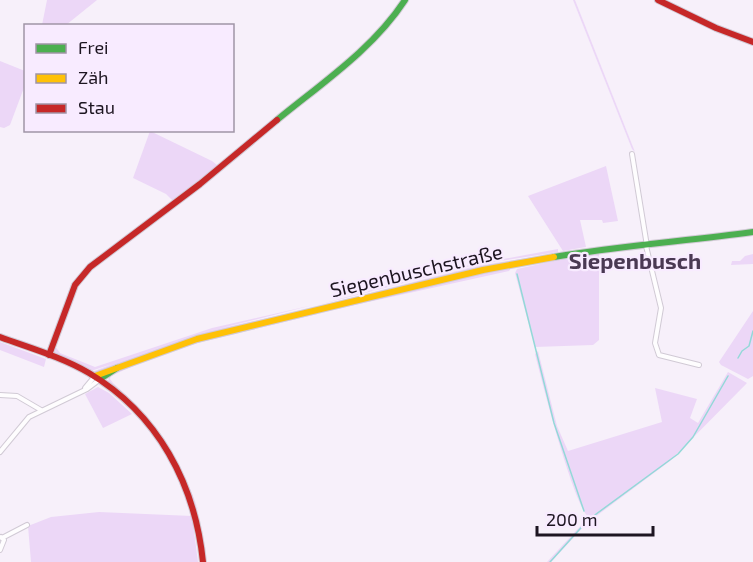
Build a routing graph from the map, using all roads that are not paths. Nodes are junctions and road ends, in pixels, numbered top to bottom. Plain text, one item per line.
1 (405, 0) edge
2 (658, 0) edge
3 (753, 42) edge
4 (632, 154) dead end
5 (753, 232) edge
6 (647, 246) junction
7 (0, 337) edge
8 (49, 355) junction
9 (699, 365) dead end
10 (97, 378) junction
11 (0, 395) edge
12 (41, 410) junction
13 (0, 452) edge
14 (27, 525) dead end
15 (1, 537) edge
16 (0, 550) edge
17 (203, 562) edge

1 - 8 street
2 - 3 street
4 - 6 street
5 - 6 street, Siepenbuschstraße
6 - 9 street
6 - 10 street, Siepenbuschstraße
7 - 8 street
8 - 10 street
10 - 12 street
10 - 17 street
11 - 12 street
12 - 13 street
14 - 15 street
15 - 16 street

